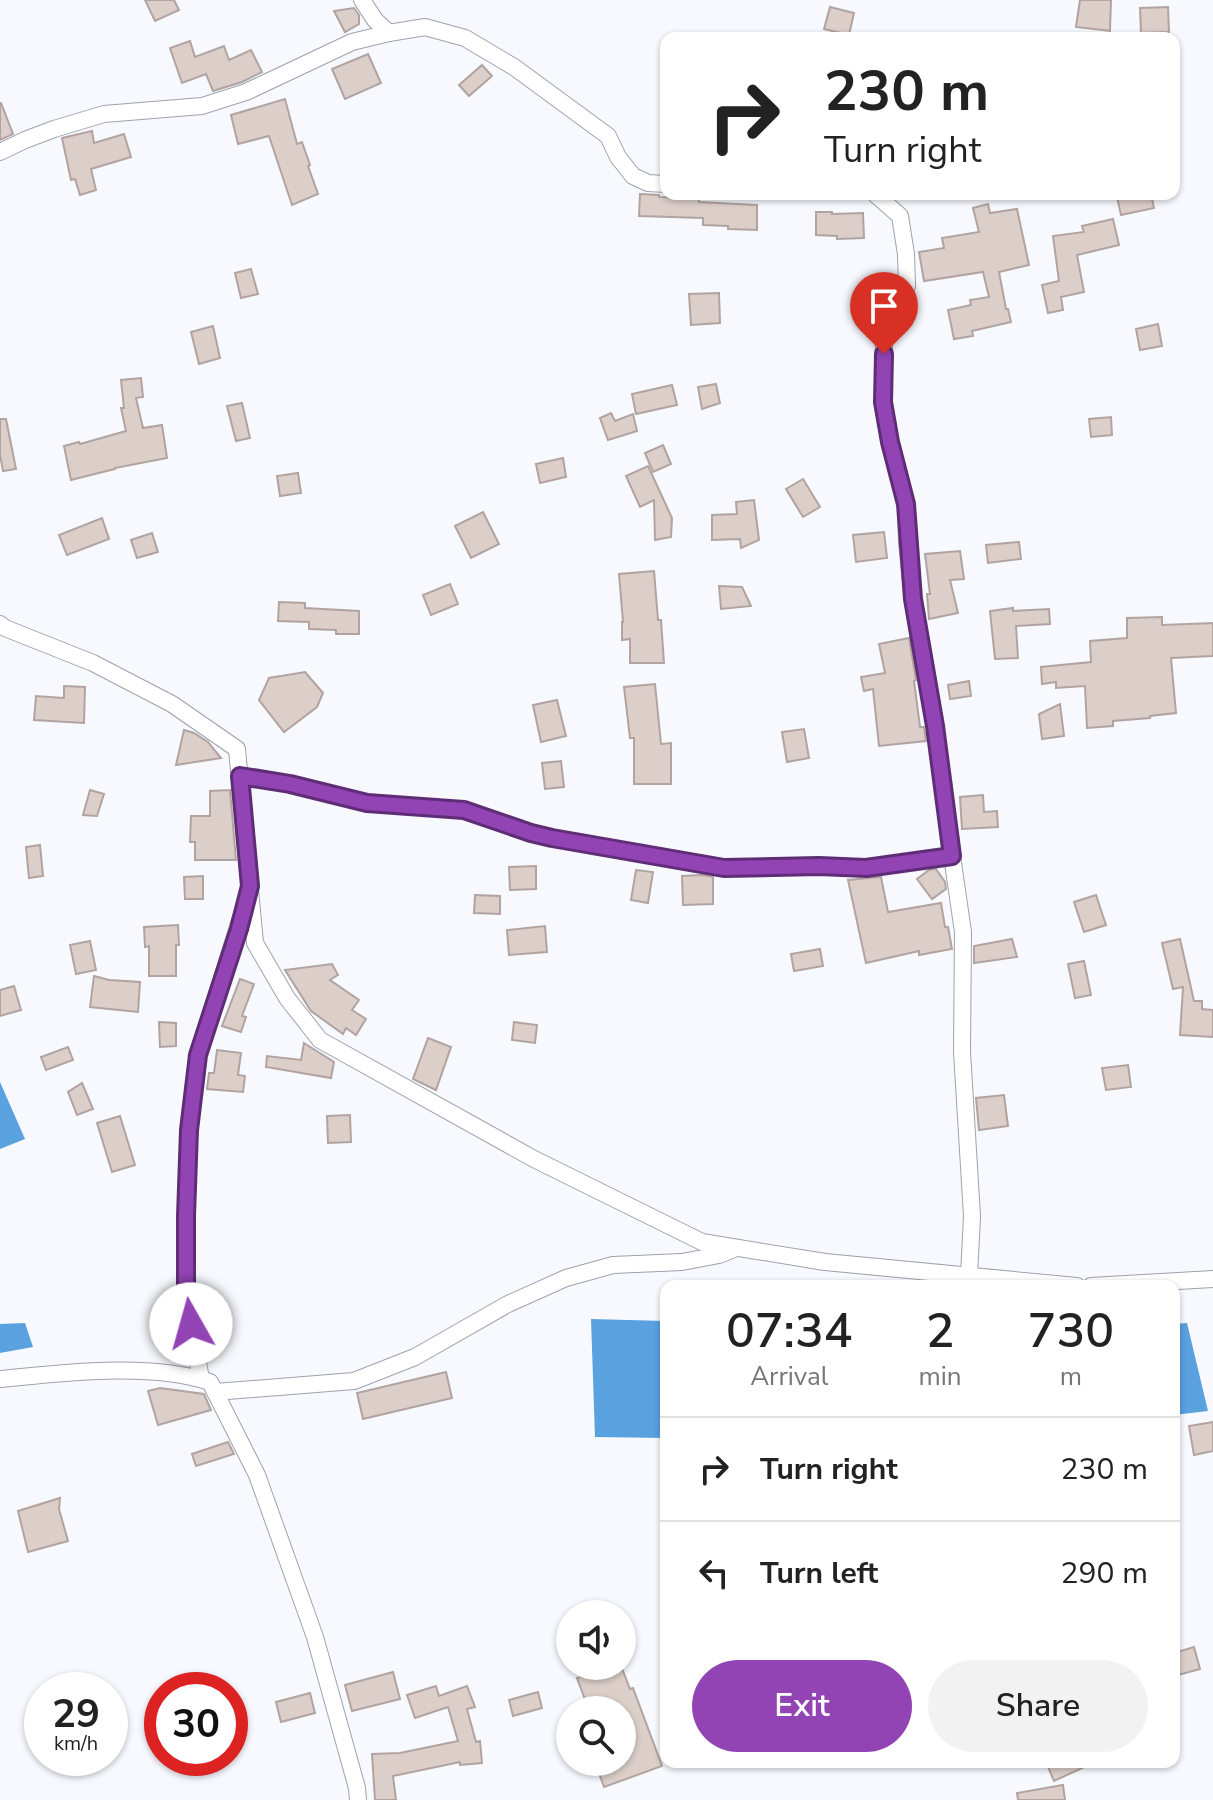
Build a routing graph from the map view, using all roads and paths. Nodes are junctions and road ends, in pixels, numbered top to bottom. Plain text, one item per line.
1 (362, 0) edge
2 (389, 33) junction
3 (0, 152) edge
4 (660, 184) edge
5 (882, 200) edge
6 (0, 624) edge
7 (240, 776) junction
8 (952, 856) junction
9 (250, 886) junction
10 (737, 1247) junction
11 (969, 1276) junction
12 (1213, 1279) edge
13 (1012, 1280) edge
14 (1180, 1281) edge
15 (0, 1379) edge
16 (201, 1379) junction
17 (215, 1392) junction
18 (358, 1800) edge

1 - 2 street
2 - 3 street
2 - 4 street
5 - 8 street
6 - 7 street
7 - 8 street
7 - 9 street
8 - 11 street
9 - 10 street
9 - 16 street
10 - 11 street
10 - 17 street
11 - 13 street
12 - 14 street
15 - 16 street
16 - 17 street
17 - 18 street

